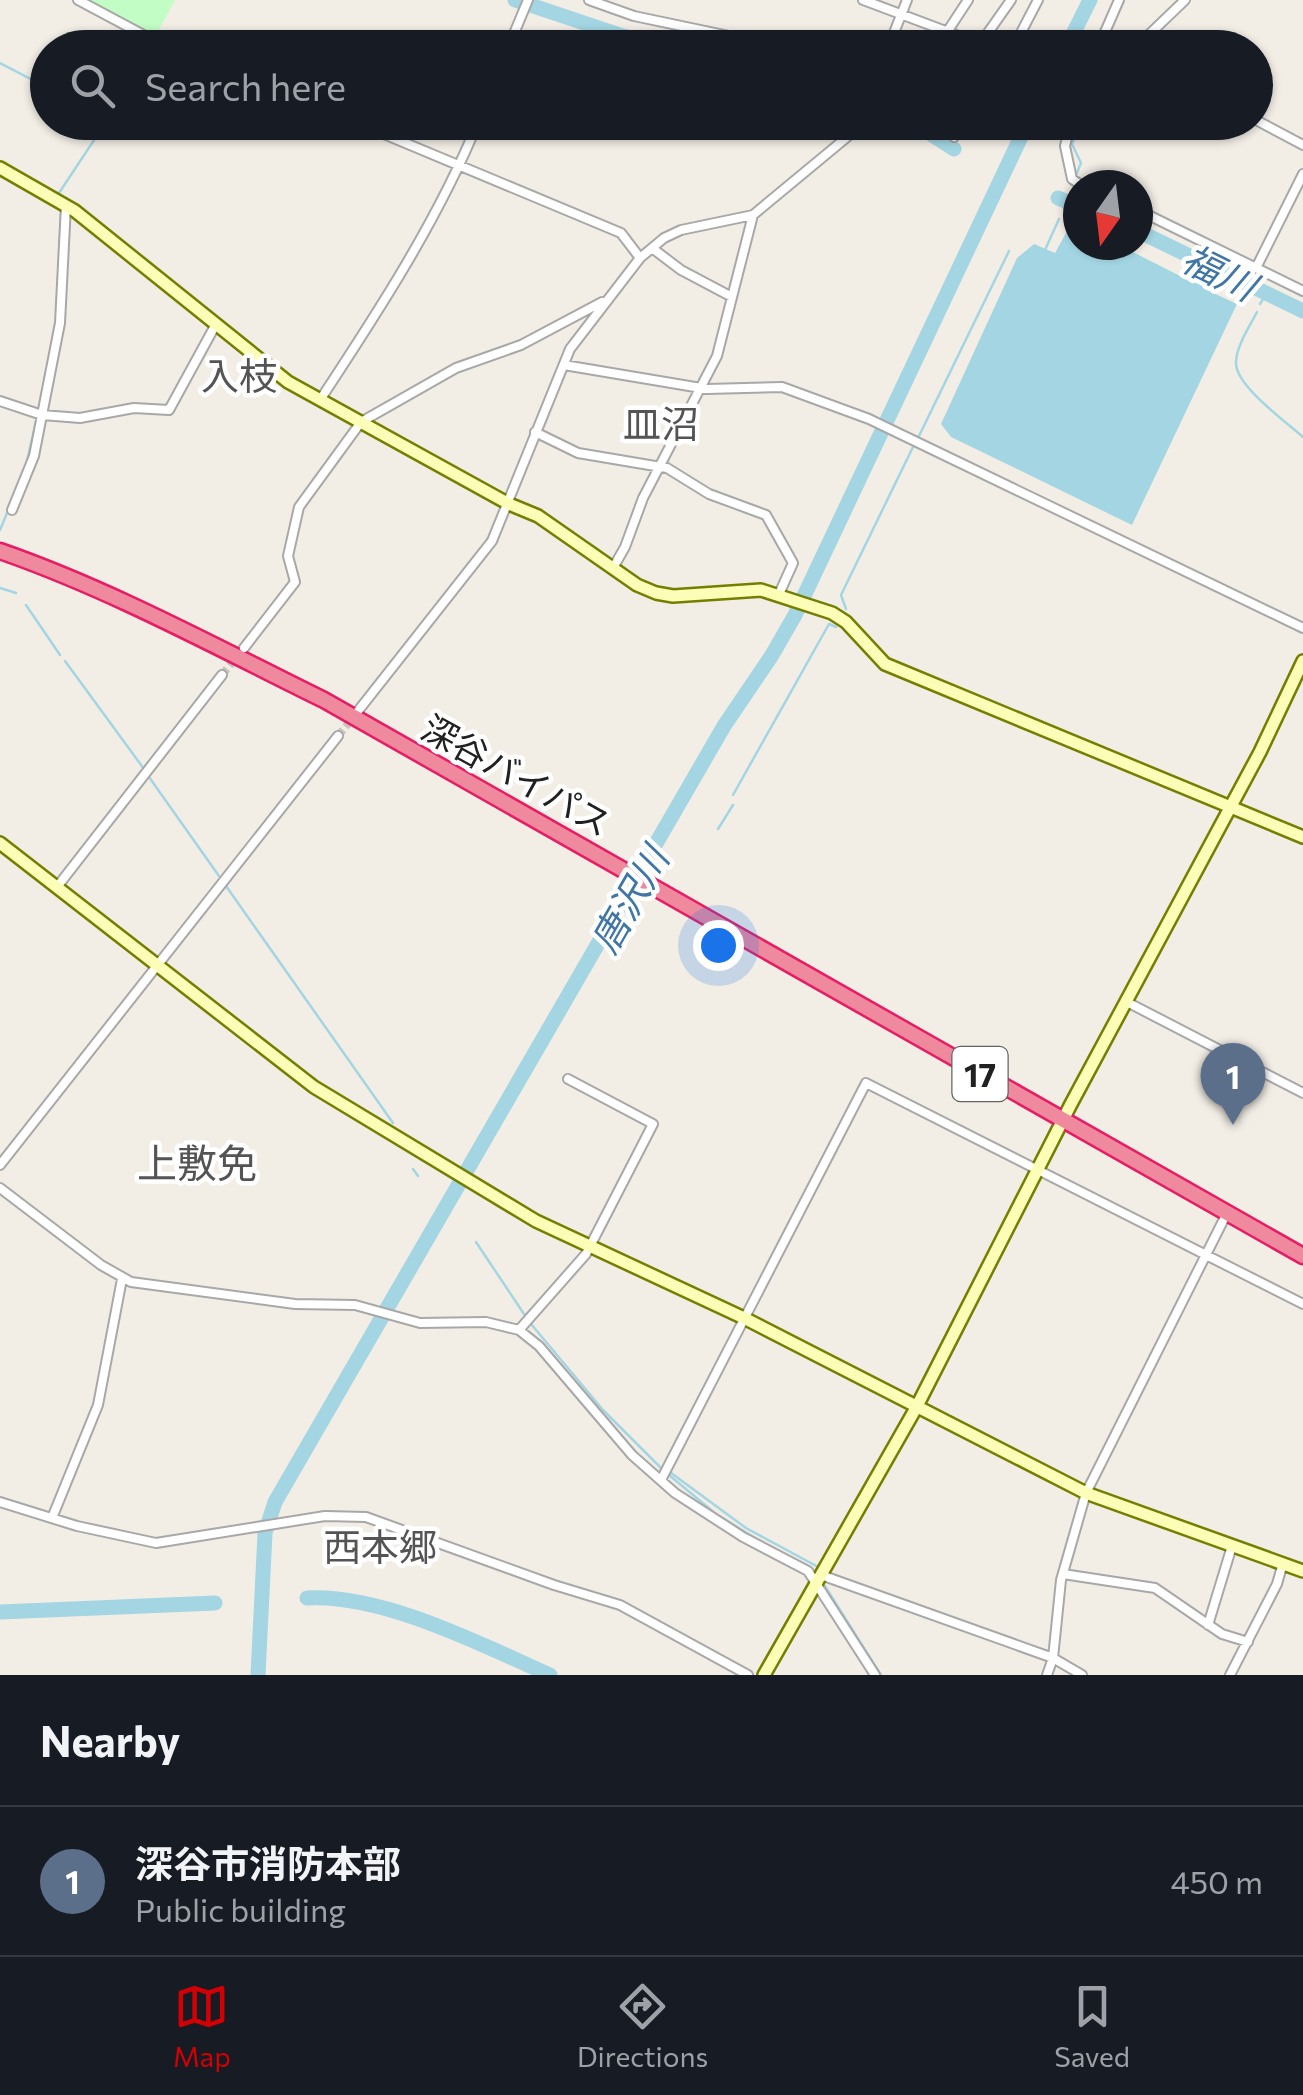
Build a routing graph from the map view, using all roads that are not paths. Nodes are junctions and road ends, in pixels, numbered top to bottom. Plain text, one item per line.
1 (78, 0) edge
2 (528, 0) edge
3 (589, 0) edge
4 (864, 0) edge
5 (907, 0) edge
6 (968, 0) edge
7 (1010, 0) edge
8 (1038, 0) edge
9 (1118, 0) edge
10 (1185, 0) edge
11 (900, 15) junction
12 (134, 30) edge
13 (515, 30) edge
14 (700, 30) edge
15 (895, 30) edge
16 (941, 30) edge
17 (947, 30) edge
18 (990, 30) edge
19 (1022, 30) edge
20 (1105, 30) edge
21 (1154, 30) edge
22 (1273, 129) edge
23 (399, 140) edge
24 (470, 140) edge
25 (843, 140) edge
26 (1066, 140) edge
27 (1303, 145) edge
28 (460, 165) junction
29 (0, 168) edge
30 (1070, 170) edge
31 (1303, 174) edge
32 (66, 206) junction
33 (753, 214) junction
34 (1153, 217) edge
35 (652, 248) junction
36 (640, 258) junction
37 (1256, 268) junction
38 (1303, 291) edge
39 (606, 298) junction
40 (732, 298) junction
41 (216, 324) junction
42 (564, 365) junction
43 (701, 388) junction
44 (320, 400) junction
45 (0, 401) edge
46 (42, 414) junction
47 (361, 422) junction
48 (535, 432) junction
49 (660, 466) junction
50 (509, 504) junction
51 (12, 510) dead end
52 (0, 551) edge
53 (613, 568) junction
54 (781, 594) junction
55 (1303, 628) edge
56 (244, 648) tunnel mouth
57 (1303, 661) edge
58 (222, 674) tunnel mouth
59 (358, 711) tunnel mouth
60 (338, 736) tunnel mouth
61 (1230, 806) junction
62 (1303, 837) edge
63 (0, 843) edge
64 (57, 887) junction
65 (156, 966) junction
66 (1125, 1000) junction
67 (568, 1079) dead end
68 (1303, 1093) edge
69 (1062, 1122) junction
70 (0, 1165) edge
71 (1036, 1172) junction
72 (0, 1188) edge
73 (1227, 1213) junction
74 (590, 1247) junction
75 (1205, 1255) junction
76 (1303, 1256) edge
77 (122, 1279) junction
78 (1303, 1304) edge
79 (744, 1318) junction
80 (518, 1330) junction
81 (916, 1408) junction
82 (661, 1480) junction
83 (1086, 1494) junction
84 (0, 1502) edge
85 (52, 1518) junction
86 (1232, 1546) junction
87 (1283, 1563) junction
88 (1303, 1571) edge
89 (1063, 1574) junction
90 (819, 1579) junction
91 (1208, 1624) junction
92 (1248, 1642) junction
93 (1053, 1658) junction
94 (748, 1675) edge
95 (764, 1675) edge
96 (874, 1675) edge
97 (1047, 1675) edge
98 (1082, 1675) edge
99 (1230, 1675) edge

1 - 12 street
2 - 13 street
3 - 14 street
4 - 11 street
5 - 11 street
6 - 17 street
7 - 18 street
8 - 19 street
9 - 20 street
10 - 21 street
11 - 15 street
11 - 16 street
22 - 27 street
23 - 28 street
24 - 28 street
25 - 33 street
26 - 30 street
28 - 36 street
28 - 44 street
29 - 32 street
31 - 37 street
32 - 41 street
32 - 46 street
33 - 35 street
33 - 40 street
34 - 37 street
35 - 36 street
35 - 40 street
36 - 39 street
37 - 38 street
39 - 42 street
39 - 47 street
40 - 43 street
41 - 44 street
41 - 46 street
42 - 43 street
42 - 48 street
43 - 49 street
43 - 55 street
44 - 47 street
45 - 46 street
46 - 51 street
47 - 50 street
47 - 56 street
48 - 49 street
48 - 50 street
49 - 53 street
49 - 54 street
50 - 53 street
50 - 59 street
52 - 69 highway, 深谷バイパス / 17
53 - 54 street
54 - 61 street
57 - 61 street
58 - 64 street
60 - 65 street
61 - 62 street
61 - 66 street
63 - 64 street
64 - 65 street
65 - 70 street
65 - 74 street
66 - 68 street
66 - 69 street
67 - 74 street
69 - 71 street
69 - 73 highway, 深谷バイパス / 17
71 - 75 street
71 - 79 street
71 - 81 street
72 - 77 street
73 - 75 street
73 - 76 highway, 深谷バイパス / 17
74 - 79 street
74 - 80 street
75 - 78 street
75 - 83 street
77 - 80 street
77 - 85 street
79 - 81 street
79 - 82 street
80 - 82 street
81 - 83 street
81 - 90 street
82 - 90 street
83 - 86 street
83 - 89 street
84 - 85 street
85 - 94 street
86 - 87 street
86 - 91 street
87 - 88 street
87 - 92 street
89 - 91 street
89 - 93 street
90 - 93 street
90 - 95 street
90 - 96 street
91 - 92 street
92 - 99 street
93 - 97 street
93 - 98 street

